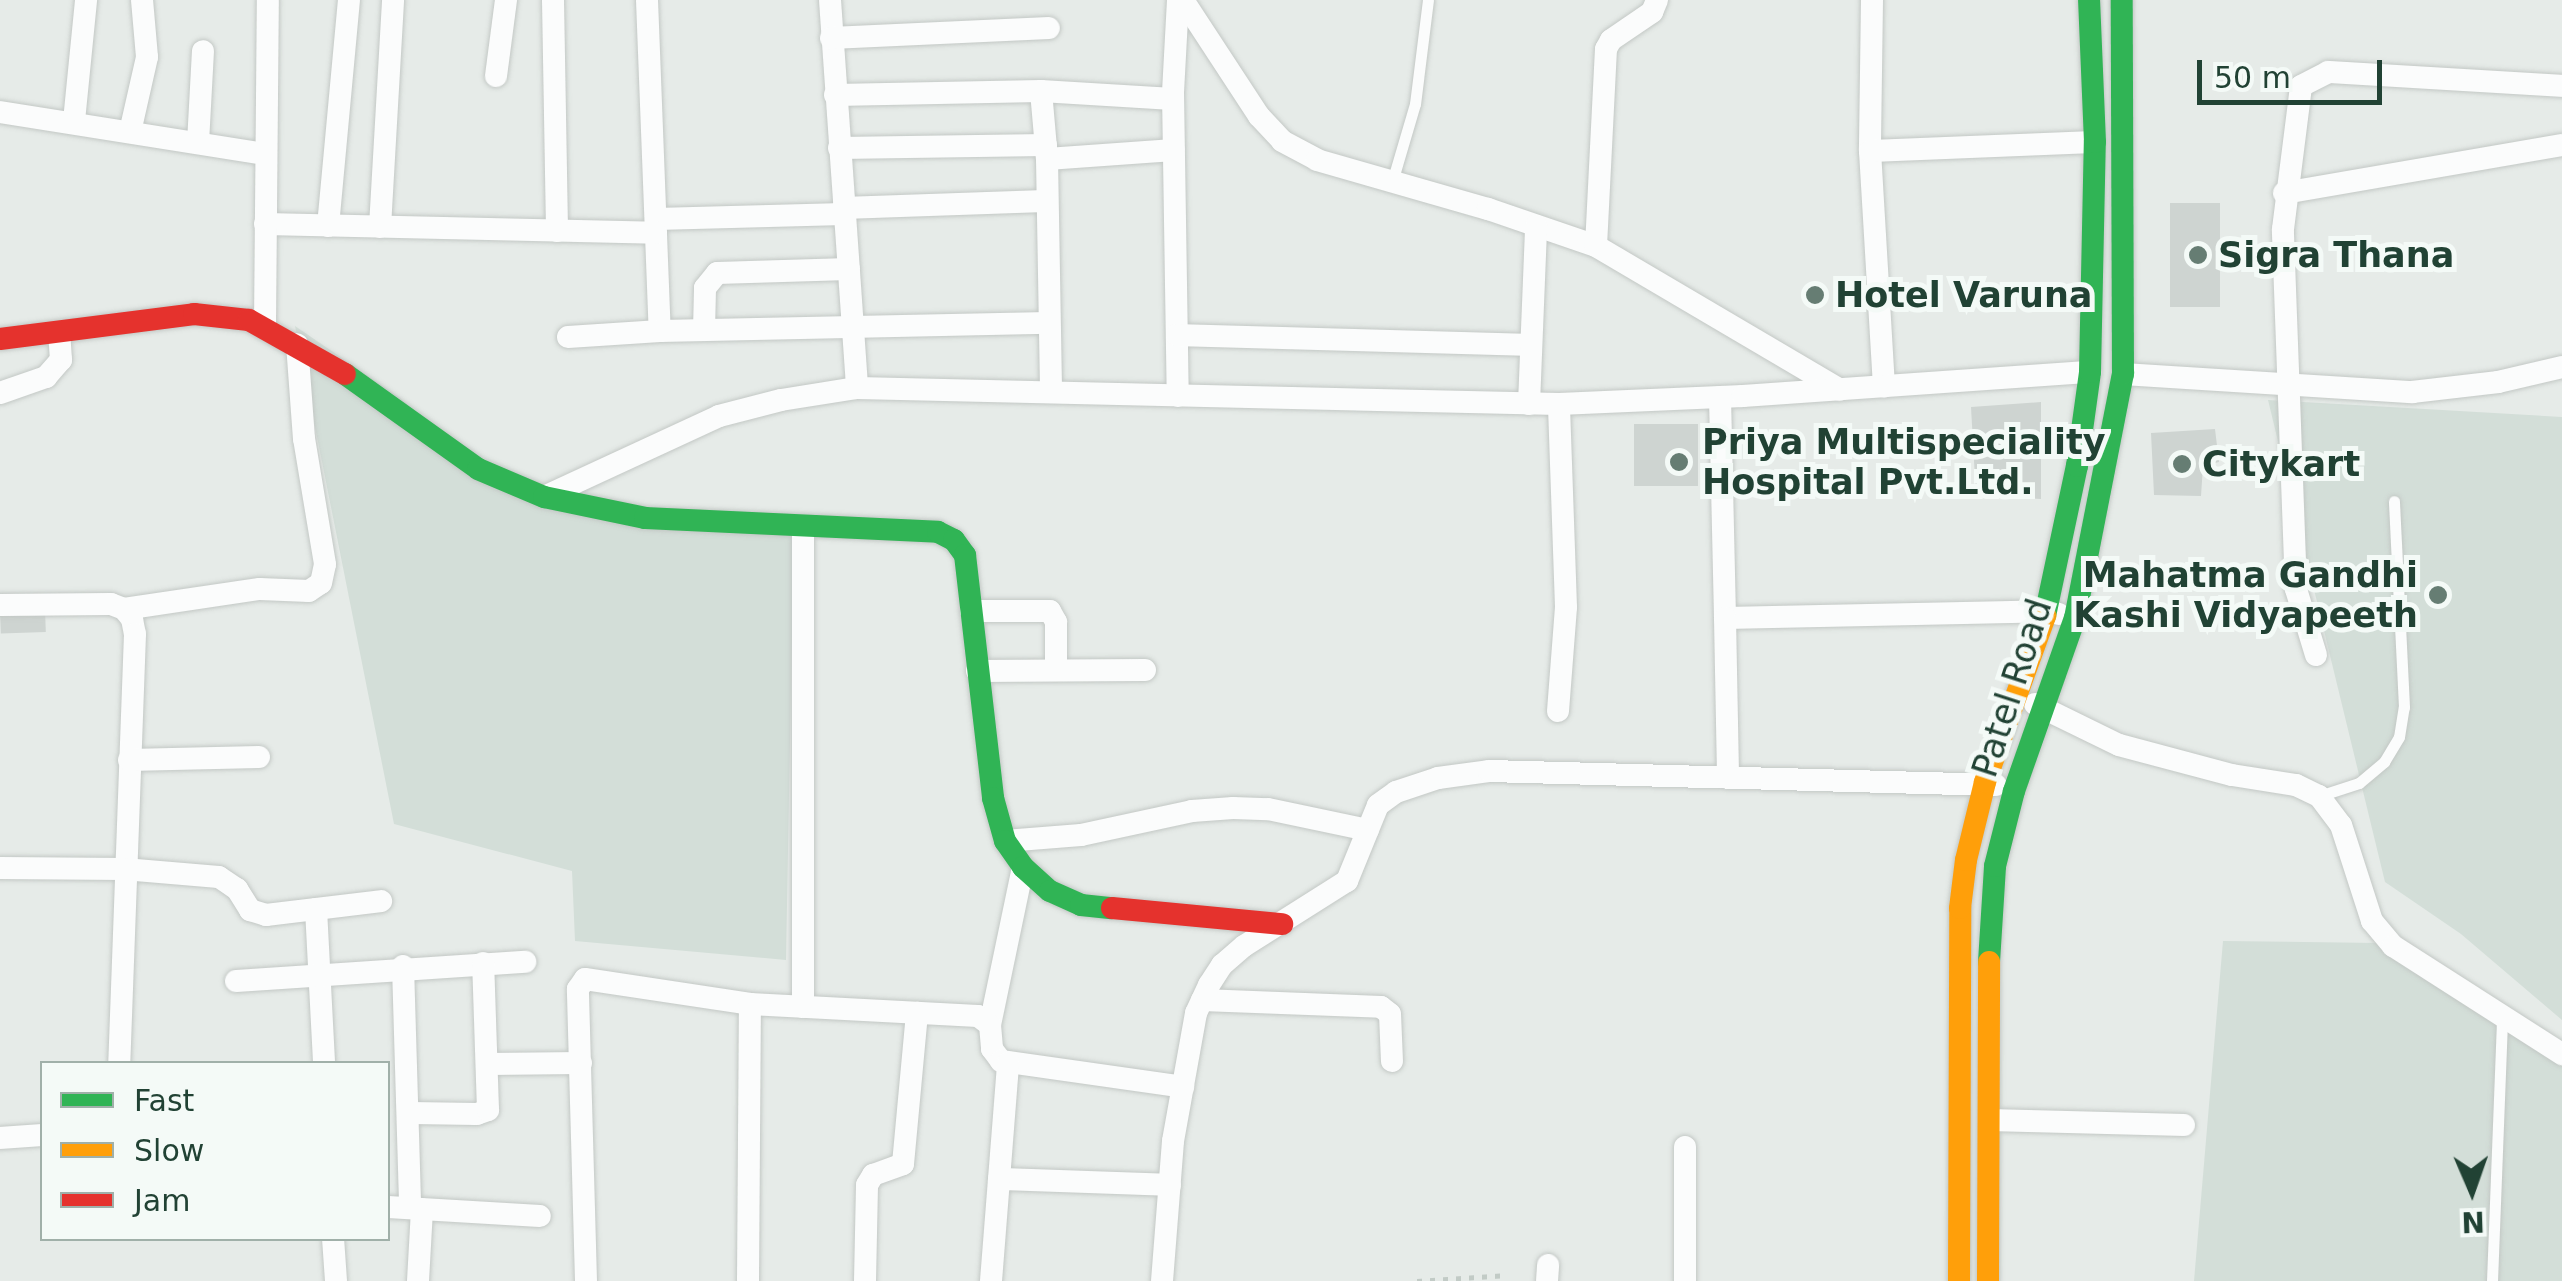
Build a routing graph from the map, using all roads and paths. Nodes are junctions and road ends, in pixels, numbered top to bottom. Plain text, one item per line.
1 (86, 0) edge
2 (142, 0) edge
3 (268, 0) edge
4 (349, 0) edge
5 (394, 0) edge
6 (506, 0) edge
7 (554, 0) edge
8 (647, 0) edge
9 (830, 0) edge
10 (1180, 0) edge
11 (1428, 0) edge
12 (1657, 0) edge
13 (1872, 0) edge
14 (2089, 0) edge
15 (2122, 0) edge
16 (1048, 28) dead end
17 (831, 38) junction
18 (203, 50) dead end
19 (496, 76) dead end
20 (2562, 86) edge
21 (1041, 92) junction
22 (836, 95) junction
23 (1173, 99) junction
24 (0, 112) edge
25 (74, 121) junction
26 (130, 132) junction
27 (2095, 142) junction
28 (198, 144) junction
29 (2562, 145) edge
30 (839, 148) junction
31 (1174, 150) junction
32 (1870, 151) junction
33 (1046, 152) junction
34 (266, 154) junction
35 (1392, 182) junction
36 (2284, 193) junction
37 (1044, 200) junction
38 (844, 211) junction
39 (265, 224) junction
40 (328, 226) junction
41 (656, 226) junction
42 (1536, 226) junction
43 (380, 227) junction
44 (558, 231) junction
45 (1596, 246) junction
46 (848, 269) junction
47 (1048, 323) junction
48 (264, 326) junction
49 (852, 326) junction
50 (704, 330) junction
51 (660, 331) junction
52 (59, 332) junction
53 (1177, 334) junction
54 (568, 338) dead end
55 (0, 339) edge
56 (296, 344) junction
57 (1532, 345) junction
58 (2562, 367) edge
59 (2090, 372) junction
60 (2123, 374) junction
61 (2292, 383) junction
62 (1884, 387) junction
63 (857, 388) junction
64 (1840, 390) junction
65 (1051, 392) junction
66 (0, 393) edge
67 (1178, 396) junction
68 (1720, 397) junction
69 (1530, 404) junction
70 (1559, 404) junction
71 (544, 497) junction
72 (2394, 501) dead end
73 (803, 528) junction
74 (0, 605) edge
75 (124, 608) junction
76 (2046, 611) junction
77 (970, 612) junction
78 (1724, 618) junction
79 (2075, 618) junction
80 (2316, 656) dead end
81 (1056, 670) junction
82 (1145, 670) dead end
83 (977, 671) junction
84 (2019, 694) junction
85 (2046, 710) junction
86 (1558, 711) dead end
87 (259, 757) dead end
88 (129, 760) junction
89 (1728, 778) junction
90 (1985, 782) junction
91 (2014, 791) junction
92 (2319, 796) junction
93 (1368, 830) junction
94 (1005, 841) junction
95 (1023, 867) junction
96 (0, 868) edge
97 (124, 869) junction
98 (381, 901) dead end
99 (1960, 908) junction
100 (316, 909) junction
101 (1990, 910) junction
102 (1282, 924) junction
103 (525, 962) dead end
104 (483, 963) junction
105 (402, 966) junction
106 (319, 973) junction
107 (236, 981) dead end
108 (1202, 1000) junction
109 (750, 1004) junction
110 (803, 1008) junction
111 (917, 1013) junction
112 (2502, 1015) junction
113 (990, 1025) junction
114 (2562, 1054) edge
115 (119, 1061) edge
116 (324, 1061) edge
117 (1392, 1061) dead end
118 (580, 1063) junction
119 (1008, 1063) junction
120 (488, 1064) junction
121 (1183, 1087) junction
122 (411, 1114) junction
123 (1990, 1120) junction
124 (2184, 1124) dead end
125 (40, 1135) edge
126 (0, 1138) edge
127 (1685, 1147) dead end
128 (998, 1179) junction
129 (1170, 1185) junction
130 (407, 1208) edge
131 (540, 1216) dead end
132 (333, 1241) edge
133 (1508, 1275) dead end
134 (336, 1281) edge
135 (418, 1281) edge
136 (586, 1281) edge
137 (748, 1281) edge
138 (864, 1281) edge
139 (990, 1281) edge
140 (1162, 1281) edge
141 (1417, 1281) edge
142 (1685, 1281) edge
143 (1958, 1281) edge
144 (1988, 1281) edge
145 (2492, 1281) edge

1 - 25 street
2 - 26 street
3 - 34 street
4 - 40 street
5 - 43 street
6 - 19 street
7 - 44 street
8 - 41 street
9 - 17 street
10 - 23 street
10 - 35 street
11 - 35 lane
12 - 45 street
13 - 32 street
14 - 27 street, Patel Road
15 - 60 street, Patel Road
16 - 17 street
17 - 22 street
18 - 28 street
20 - 36 street
21 - 22 street
21 - 23 street
21 - 33 street
22 - 30 street
23 - 31 street
24 - 25 street
25 - 26 street
26 - 28 street
27 - 32 street
27 - 59 street, Patel Road
28 - 34 street
29 - 36 street
30 - 33 street
30 - 38 street
31 - 33 street
31 - 53 street
32 - 62 street
33 - 37 street
34 - 39 street
35 - 42 street
36 - 61 street
37 - 38 street
37 - 47 street
38 - 41 street
38 - 46 street
39 - 40 street
39 - 48 street
40 - 43 street
41 - 44 street
41 - 51 street
42 - 45 street
42 - 57 street
43 - 44 street
45 - 64 street
46 - 49 street
46 - 50 street
47 - 49 street
47 - 65 street
48 - 52 street
48 - 56 street
49 - 50 street
49 - 63 street
50 - 51 street
51 - 54 street
52 - 55 street
52 - 66 street
53 - 57 street
53 - 67 street
56 - 71 street
56 - 75 street
57 - 69 street
58 - 61 street
59 - 62 street
59 - 76 street, Patel Road
60 - 61 street
60 - 79 street, Patel Road
61 - 80 street
62 - 64 street
63 - 65 street
63 - 71 street
64 - 68 street
65 - 67 street
67 - 69 street
68 - 70 street
68 - 78 street
69 - 70 street
70 - 86 street
71 - 73 street
72 - 92 lane
73 - 77 street
73 - 110 street
74 - 75 street
75 - 88 street
76 - 78 street
76 - 79 street
76 - 84 street, Patel Road
77 - 81 street
77 - 83 street
78 - 89 street
79 - 85 street, Patel Road
81 - 82 street
81 - 83 street
83 - 94 street
84 - 85 street
84 - 90 street, Patel Road
85 - 91 street, Patel Road
85 - 92 street
87 - 88 street
88 - 97 street
89 - 90 street
89 - 93 street
90 - 91 street
90 - 99 street, Patel Road
91 - 101 street, Patel Road
92 - 112 street
93 - 94 street
93 - 102 street
94 - 95 street
95 - 102 street
95 - 113 street
96 - 97 street
97 - 100 street
97 - 115 street
98 - 100 street
99 - 101 street
99 - 143 street, Patel Road
100 - 106 street
101 - 123 street, Patel Road
102 - 108 street
103 - 104 street
104 - 105 street
104 - 120 street
105 - 106 street
105 - 122 street
106 - 107 street
106 - 116 street
108 - 117 street
108 - 121 street
109 - 110 street
109 - 118 street
109 - 137 street
110 - 111 street
111 - 113 street
111 - 138 street
112 - 114 street
112 - 145 lane
113 - 119 street
118 - 120 street
118 - 136 street
119 - 121 street
119 - 128 street
120 - 122 street
121 - 129 street
122 - 130 street
123 - 124 street
123 - 144 street, Patel Road
125 - 126 street
127 - 142 street
128 - 129 street
128 - 139 street
129 - 140 street
130 - 131 street
130 - 135 street
132 - 134 street
133 - 141 path

